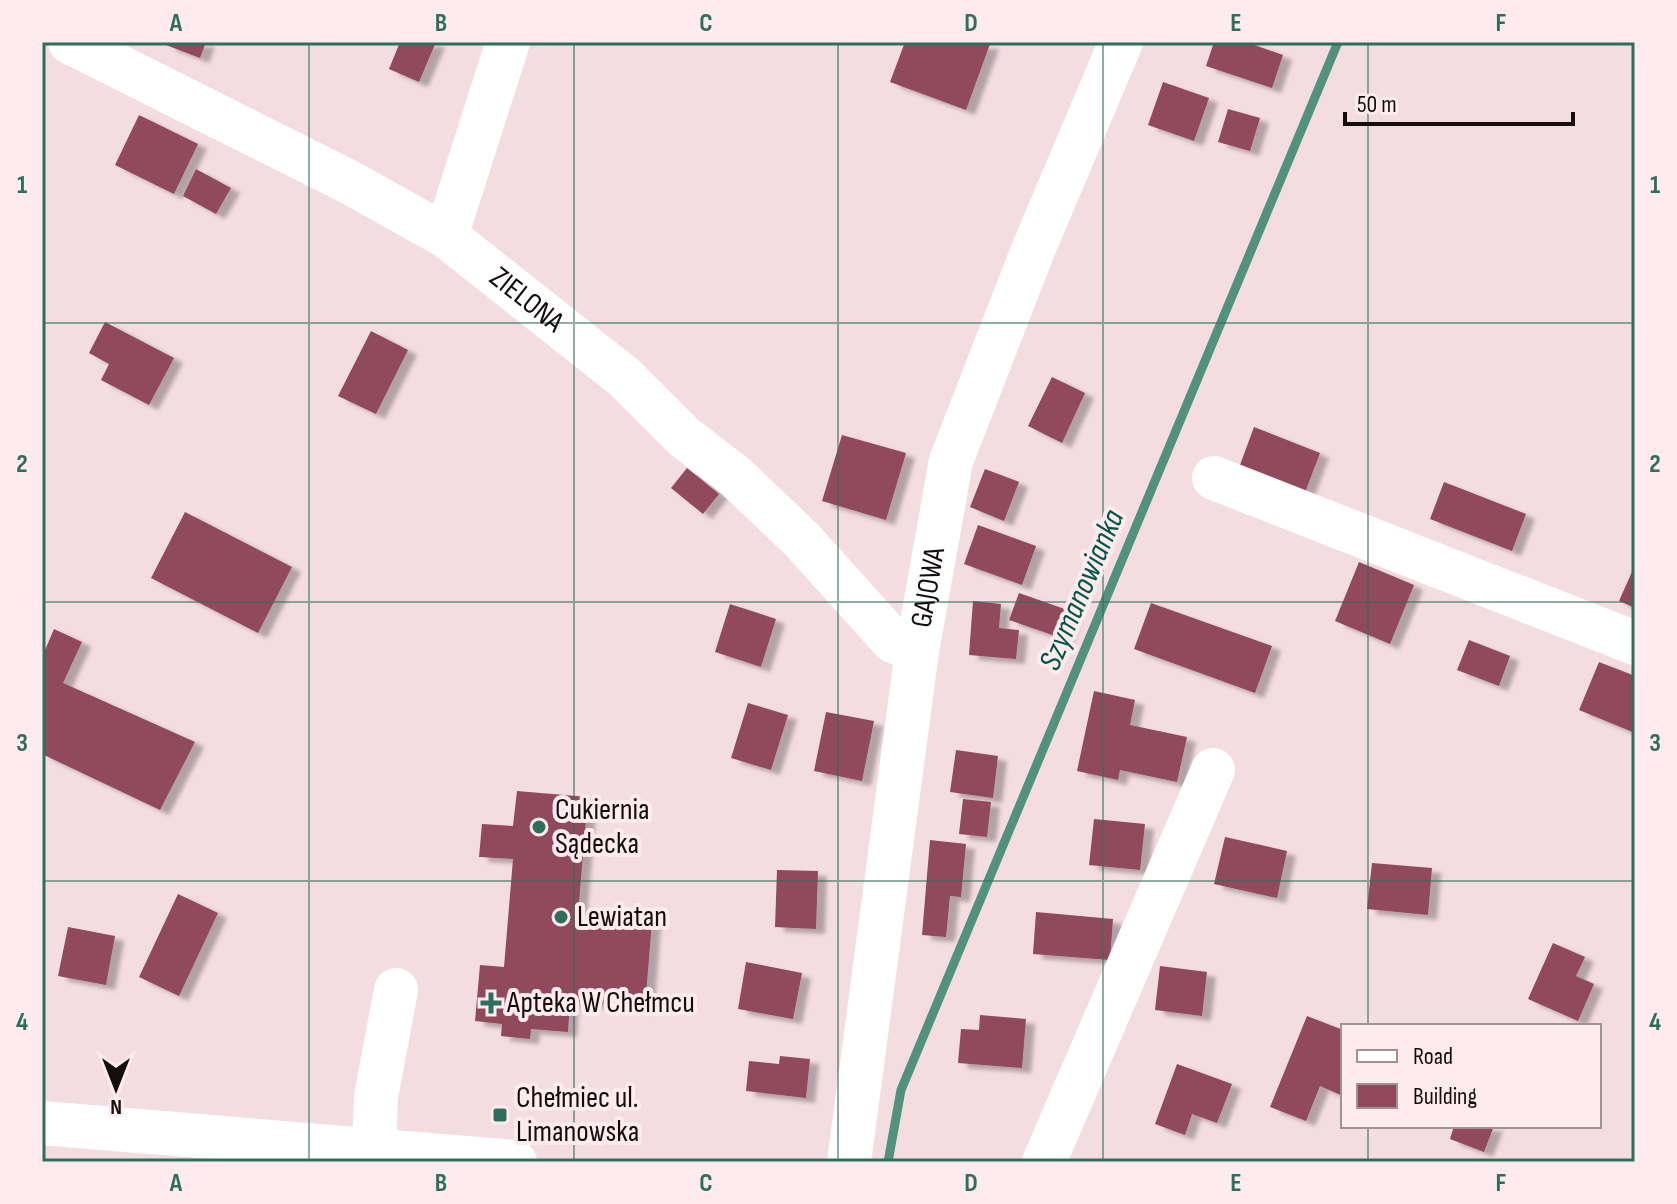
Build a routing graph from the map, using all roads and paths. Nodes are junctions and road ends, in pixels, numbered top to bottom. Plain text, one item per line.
1 (70, 42) edge
2 (508, 42) edge
3 (1121, 42) edge
4 (446, 236) junction
5 (1214, 478) dead end
6 (1635, 643) edge
7 (917, 651) junction
8 (1213, 770) dead end
9 (396, 990) dead end
10 (42, 1123) edge
11 (388, 1155) edge
12 (515, 1162) edge
13 (849, 1162) edge
14 (1044, 1162) edge

1 - 4 street, ZIELONA
2 - 4 street
3 - 7 street, GAJOWA
4 - 7 street, ZIELONA
5 - 6 street
7 - 13 street, GAJOWA
8 - 14 street
9 - 11 street
10 - 11 street
11 - 12 street

